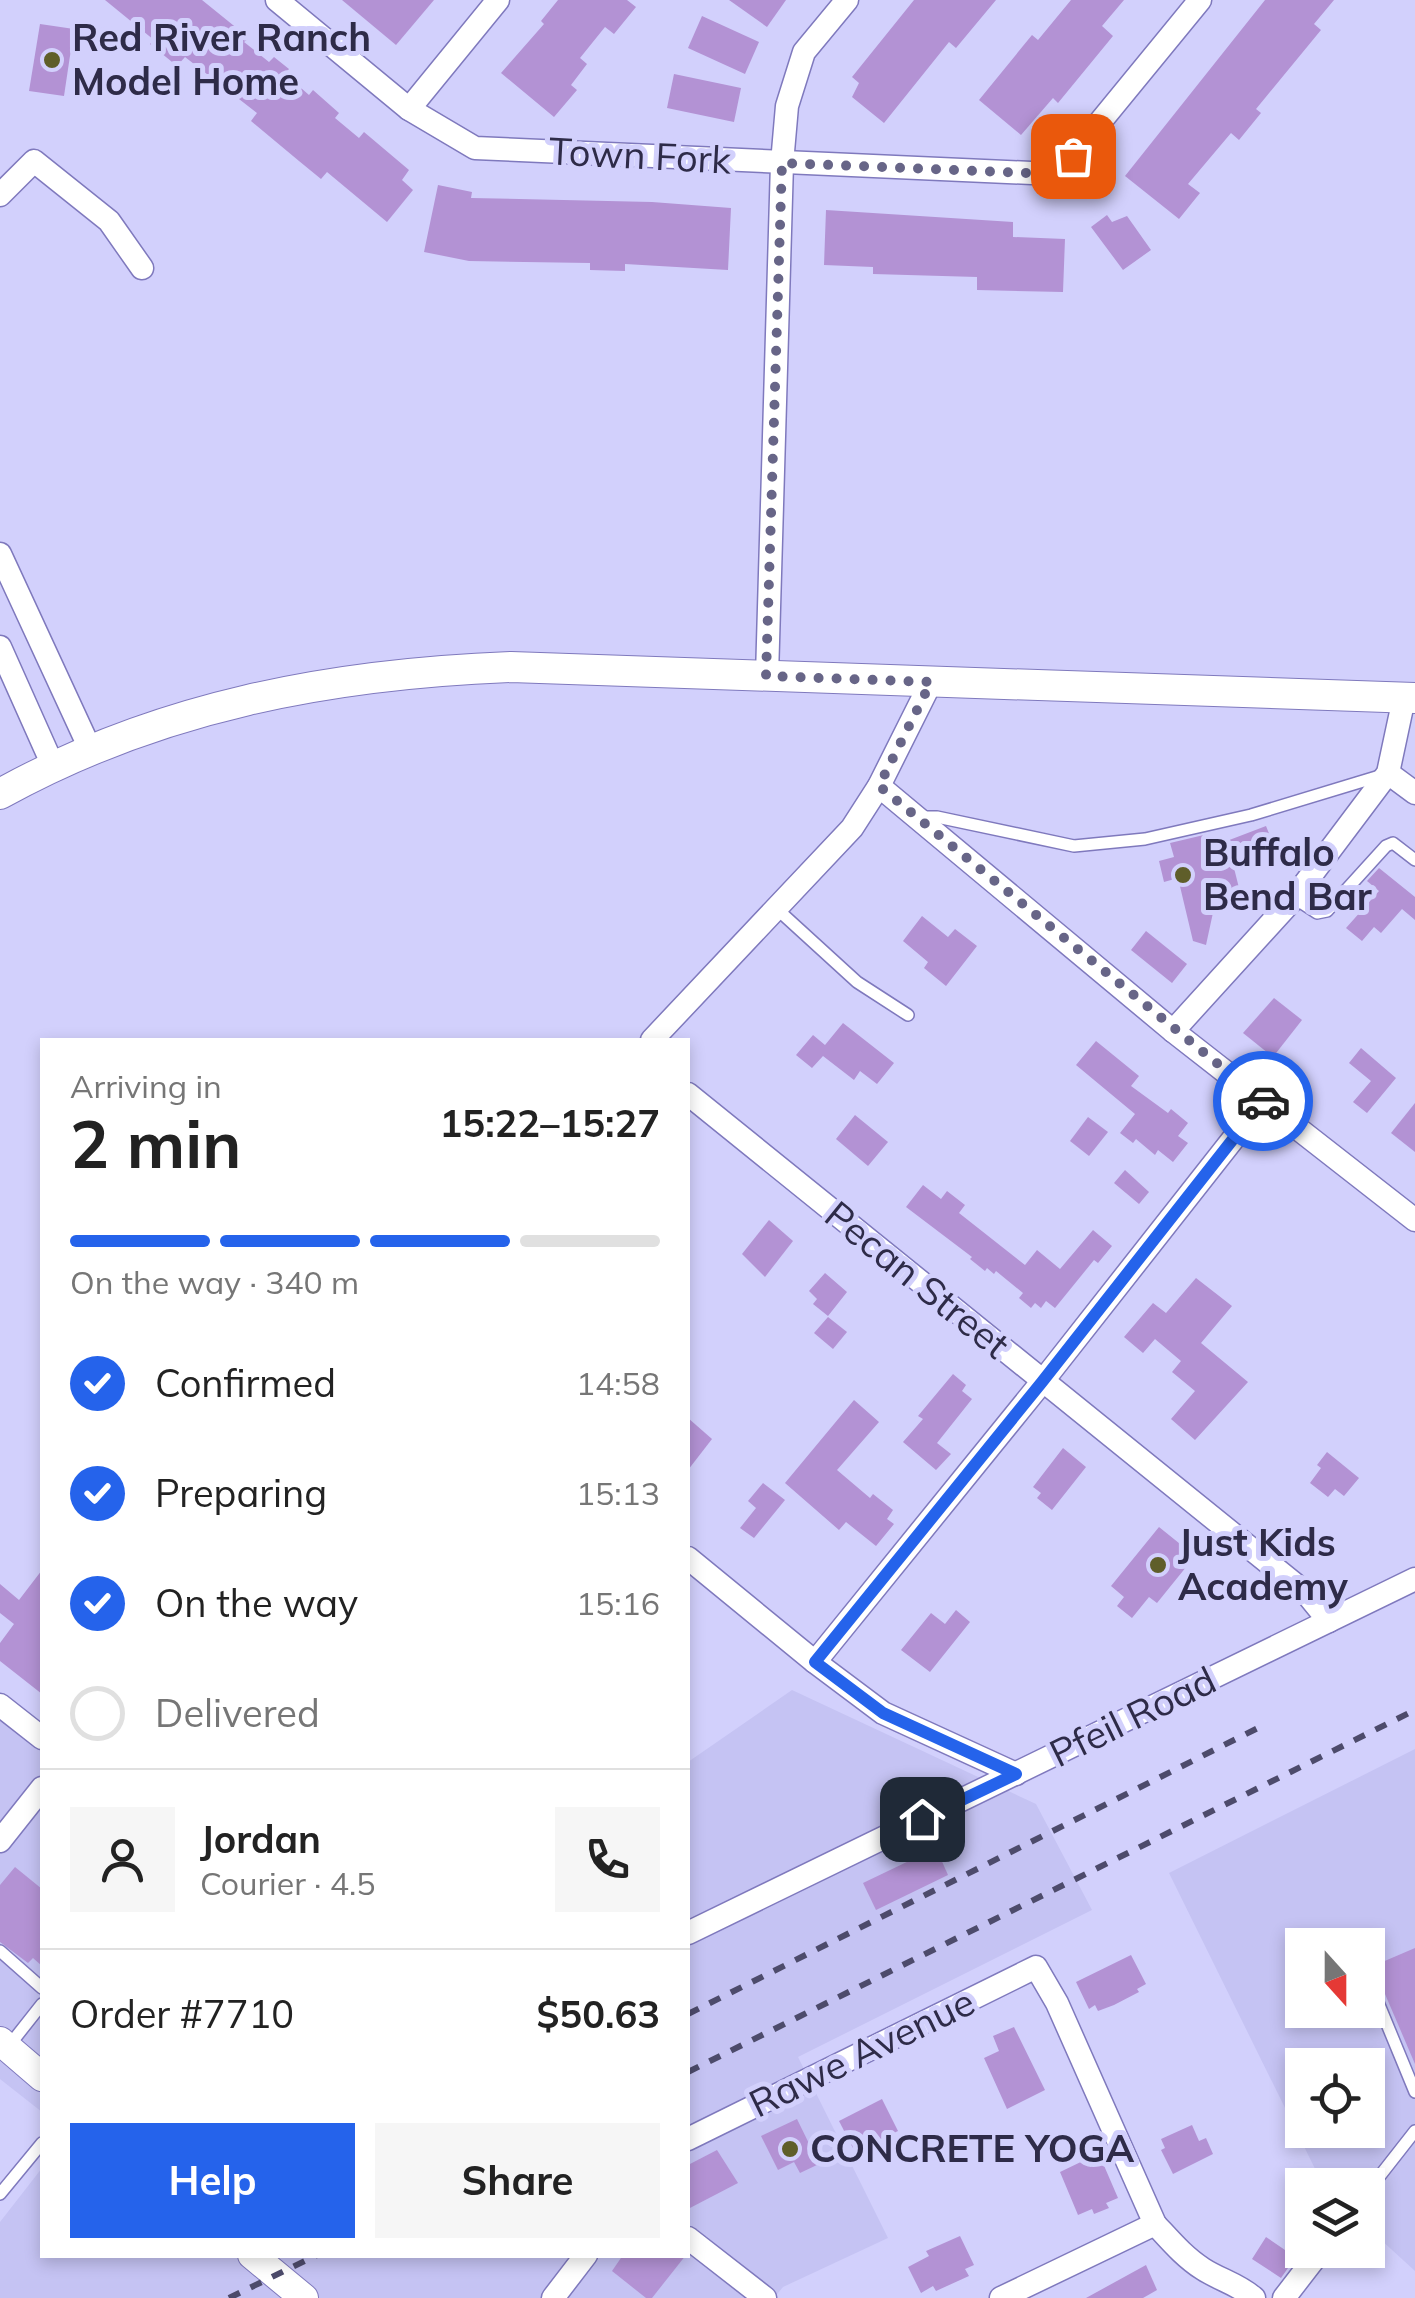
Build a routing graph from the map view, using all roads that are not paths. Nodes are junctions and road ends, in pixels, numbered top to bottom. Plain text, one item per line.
1 (277, 0) edge
2 (498, 0) edge
3 (847, 0) edge
4 (1200, 0) edge
5 (409, 109) junction
6 (782, 163) junction
7 (0, 196) edge
8 (142, 268) dead end
9 (0, 554) edge
10 (0, 647) edge
11 (766, 676) junction
12 (931, 682) junction
13 (1410, 698) edge
14 (91, 751) junction
15 (54, 768) junction
16 (1388, 773) junction
17 (879, 786) junction
18 (1415, 793) edge
19 (0, 794) edge
20 (914, 816) junction
21 (1415, 860) edge
22 (1294, 898) junction
23 (777, 909) junction
24 (908, 1016) dead end
25 (1174, 1031) junction
26 (654, 1038) edge
27 (690, 1096) edge
28 (1264, 1101) junction
29 (1415, 1220) edge
30 (1042, 1382) junction
31 (690, 1560) edge
32 (1415, 1579) edge
33 (1330, 1621) junction
34 (815, 1662) junction
35 (0, 1705) edge
36 (40, 1736) edge
37 (1016, 1774) junction
38 (40, 1791) edge
39 (0, 1841) edge
40 (690, 1932) edge
41 (0, 1951) edge
42 (40, 1986) edge
43 (40, 2006) edge
44 (1385, 2019) edge
45 (4, 2044) edge
46 (40, 2075) edge
47 (1415, 2092) edge
48 (1415, 2131) edge
49 (690, 2138) edge
50 (40, 2145) edge
51 (1385, 2169) edge
52 (0, 2194) edge
53 (1155, 2224) junction
54 (690, 2240) edge
55 (255, 2258) edge
56 (584, 2258) edge
57 (1307, 2268) edge
58 (304, 2298) edge
59 (553, 2298) edge
60 (765, 2298) edge
61 (1000, 2298) edge
62 (1254, 2298) edge
63 (1284, 2298) edge

1 - 5 street, Town Fork
2 - 5 street
3 - 6 street
4 - 6 street, Town Fork
5 - 6 street, Town Fork
6 - 11 street
7 - 8 street
9 - 14 street
10 - 15 street
11 - 12 main road
11 - 14 main road
12 - 13 main road
12 - 17 street
13 - 16 street
14 - 15 main road
15 - 19 main road
16 - 18 street
16 - 20 lane
16 - 22 street
17 - 20 street
17 - 23 street
20 - 25 street
21 - 22 lane
22 - 25 street
23 - 24 lane
23 - 26 street
25 - 28 street
27 - 30 street, Pecan Street
28 - 29 street
28 - 30 street
30 - 33 street, Pecan Street
30 - 34 street
31 - 34 street
32 - 33 street, Pfeil Road
33 - 37 street, Pfeil Road
34 - 37 street
35 - 36 street
37 - 40 street, Pfeil Road
38 - 39 street
41 - 42 lane
43 - 45 lane
44 - 47 lane
45 - 46 street
48 - 51 lane
49 - 53 street, Rawe Avenue
50 - 52 lane
53 - 61 street
53 - 62 street
54 - 60 street
55 - 58 street
56 - 59 street
57 - 63 street

